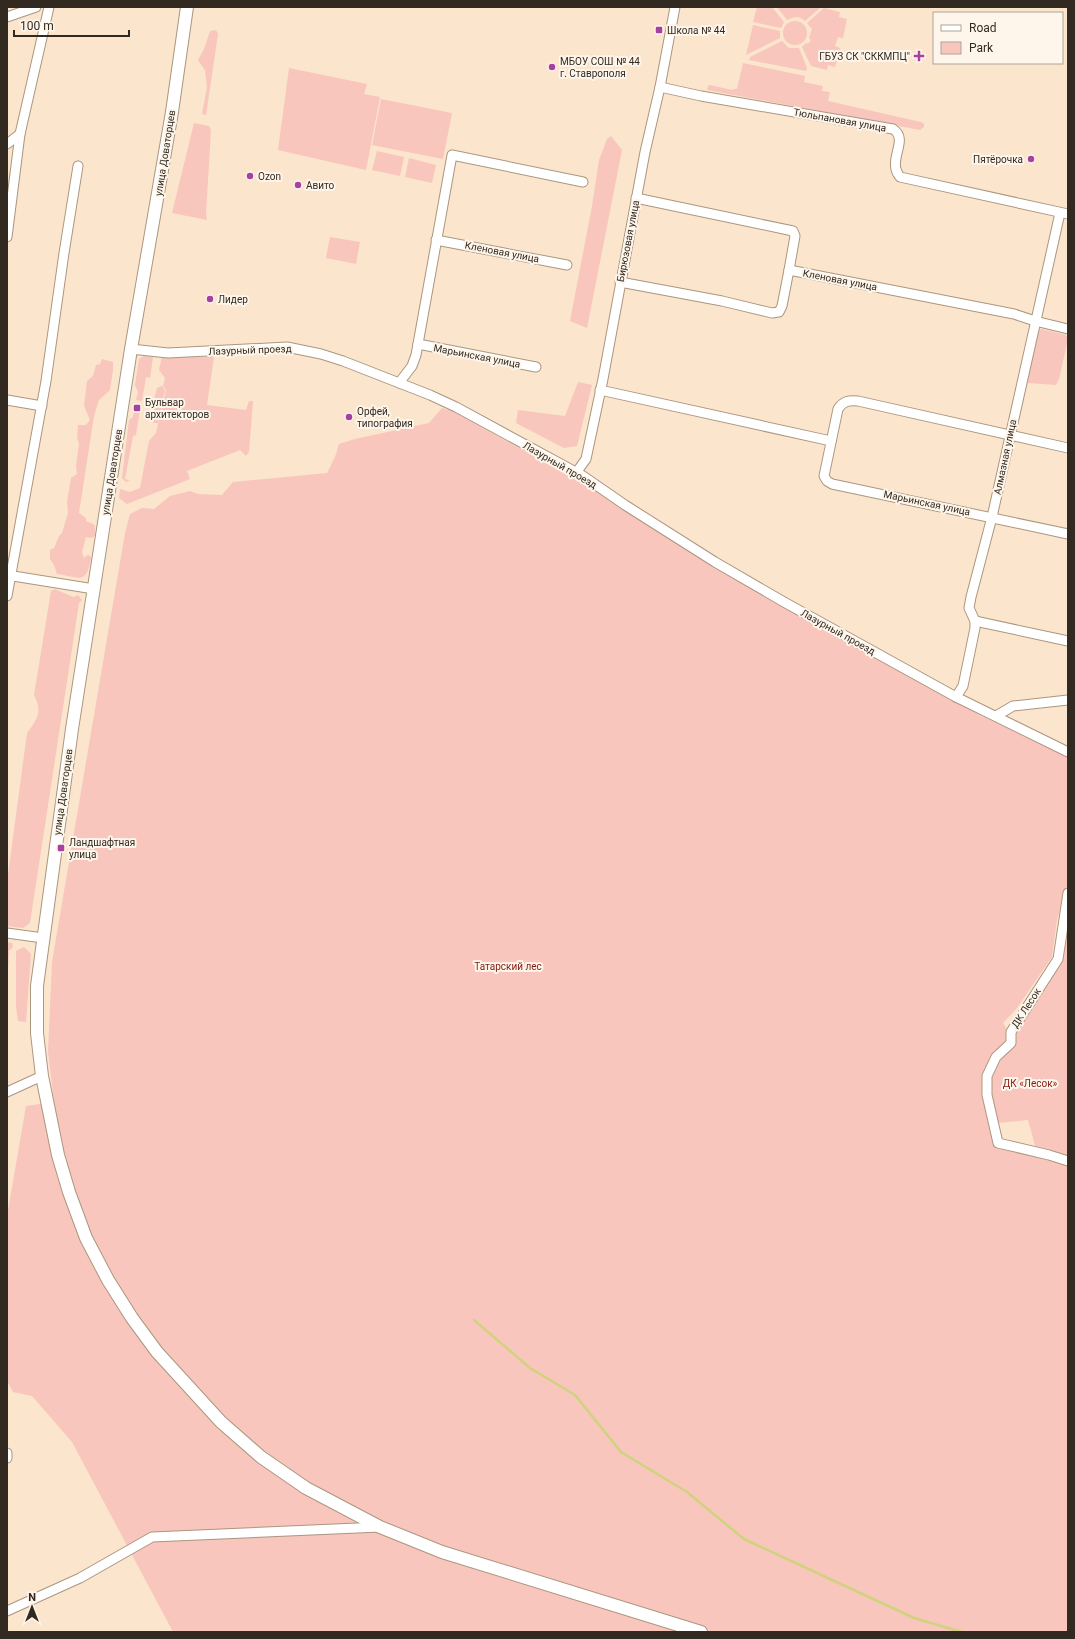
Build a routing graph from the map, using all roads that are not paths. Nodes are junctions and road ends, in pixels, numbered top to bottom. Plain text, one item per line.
1 (36, 7) edge
2 (49, 7) edge
3 (187, 7) edge
4 (675, 7) edge
5 (7, 17) edge
6 (660, 87) junction
7 (20, 134) junction
8 (7, 144) edge
9 (78, 166) dead end
10 (583, 182) dead end
11 (636, 198) junction
12 (1064, 214) edge
13 (7, 237) edge
14 (436, 240) junction
15 (567, 265) dead end
16 (789, 270) junction
17 (620, 282) junction
18 (1035, 321) junction
19 (1068, 329) edge
20 (418, 344) junction
21 (132, 349) junction
22 (536, 368) dead end
23 (399, 383) junction
24 (600, 390) junction
25 (7, 400) edge
26 (42, 406) junction
27 (1010, 436) junction
28 (831, 441) junction
29 (1068, 448) edge
30 (576, 473) junction
31 (992, 517) junction
32 (1068, 534) edge
33 (9, 575) edge
34 (94, 589) junction
35 (7, 596) edge
36 (975, 621) junction
37 (1068, 641) edge
38 (956, 697) junction
39 (1068, 700) edge
40 (996, 716) junction
41 (1068, 752) edge
42 (1068, 893) edge
43 (7, 933) edge
44 (43, 938) junction
45 (42, 1076) junction
46 (7, 1092) edge
47 (1068, 1161) edge
48 (7, 1452) edge
49 (7, 1458) edge
50 (380, 1527) junction
51 (7, 1611) edge
52 (701, 1632) edge

1 - 5 street
2 - 7 street
3 - 21 main road, улица Доваторцев
4 - 6 street, Бирюзовая улица
6 - 11 street, Бирюзовая улица
6 - 12 street, Тюльпановая улица
7 - 8 street
7 - 13 street
9 - 26 street
10 - 14 street
11 - 16 street
11 - 17 street, Бирюзовая улица
12 - 18 street, Алмазная улица
14 - 15 street, Кленовая улица
14 - 20 street
16 - 17 street, Кленовая улица
16 - 18 street, Кленовая улица
17 - 24 street, Бирюзовая улица
18 - 19 street, Кленовая улица
18 - 27 street, Алмазная улица
20 - 22 street, Марьинская улица
20 - 23 street
21 - 23 street, Лазурный проезд
21 - 34 main road, улица Доваторцев
23 - 30 street, Лазурный проезд
24 - 28 street
24 - 30 street, Бирюзовая улица
25 - 26 street
26 - 33 street
27 - 28 street, Марьинская улица
27 - 29 street, Марьинская улица
27 - 31 street, Алмазная улица
28 - 31 street, Марьинская улица
30 - 38 street, Лазурный проезд
31 - 32 street, Марьинская улица
31 - 36 street, Алмазная улица
33 - 34 street
33 - 35 street
34 - 44 main road, улица Доваторцев
36 - 37 street
36 - 38 street, Алмазная улица
38 - 40 street, Лазурный проезд
39 - 40 street
40 - 41 street
42 - 47 street, ДК Лесок
43 - 44 street
44 - 45 main road, улица Доваторцев
45 - 46 street
45 - 50 main road, улица Доваторцев
48 - 49 street
50 - 51 street
50 - 52 main road, улица Доваторцев

